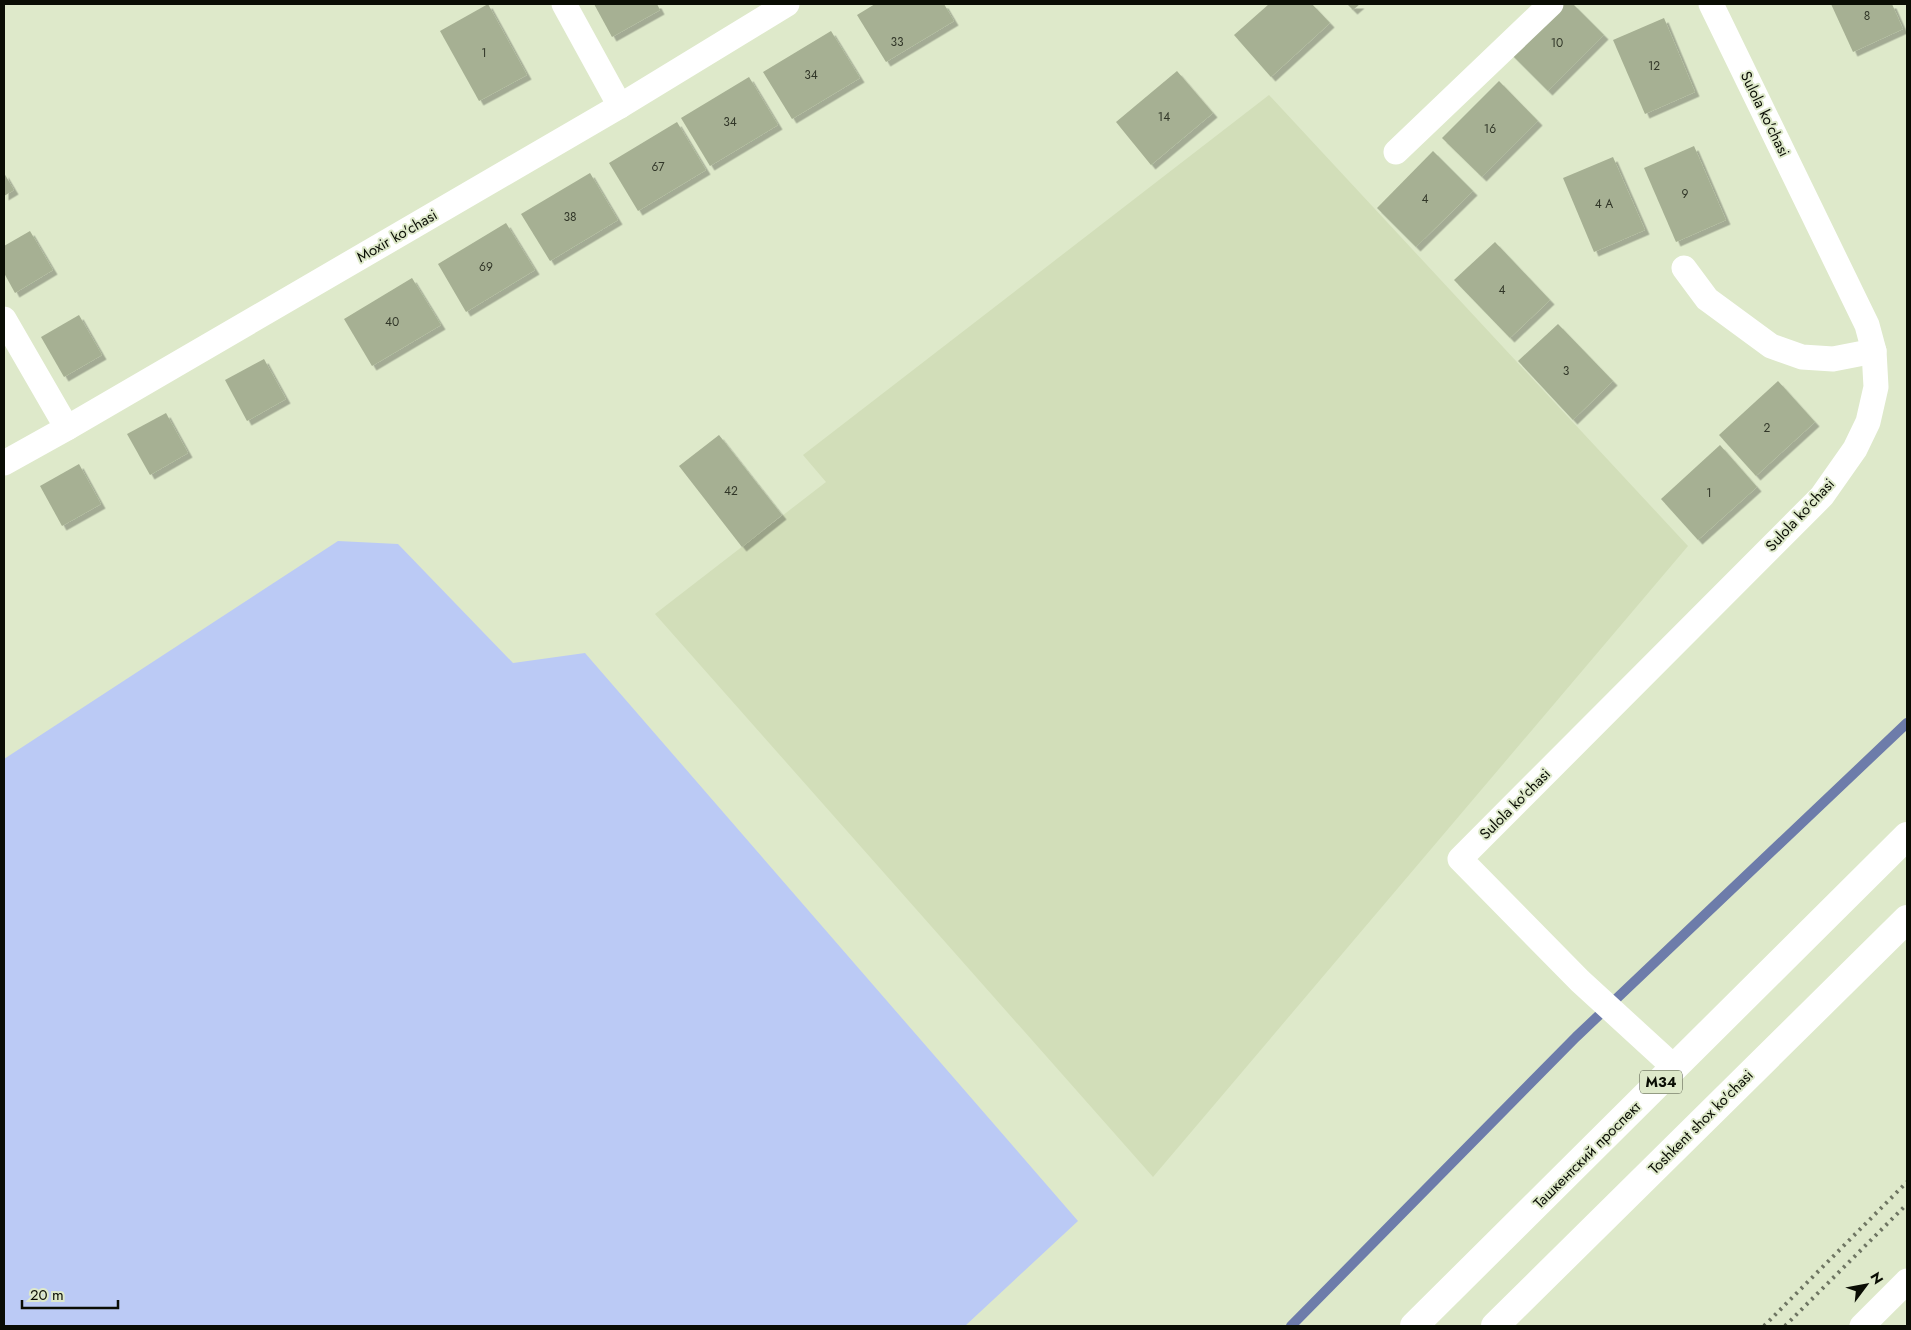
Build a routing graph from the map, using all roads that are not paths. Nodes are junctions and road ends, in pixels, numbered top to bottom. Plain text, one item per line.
1 (564, 4) edge
2 (787, 4) edge
3 (1552, 4) edge
4 (1712, 4) edge
5 (620, 106) junction
6 (1396, 152) dead end
7 (1684, 268) dead end
8 (4, 319) edge
9 (1874, 351) junction
10 (67, 428) junction
11 (4, 463) edge
12 (1907, 836) edge
13 (1907, 919) edge
14 (1675, 1068) junction
15 (1907, 1281) edge
16 (1414, 1326) edge
17 (1495, 1326) edge
18 (1862, 1326) edge

1 - 5 street
2 - 5 street, Moxir ko'chasi
3 - 6 street
4 - 9 street, Sulola ko'chasi
5 - 10 street, Moxir ko'chasi
7 - 9 street
8 - 10 street
9 - 14 street, Sulola ko'chasi
10 - 11 street, Moxir ko'chasi
12 - 14 highway, Ташкентский проспект / M34
13 - 17 highway, Toshkent shox ko'chasi
14 - 16 highway, Ташкентский проспект / M34
15 - 18 street

